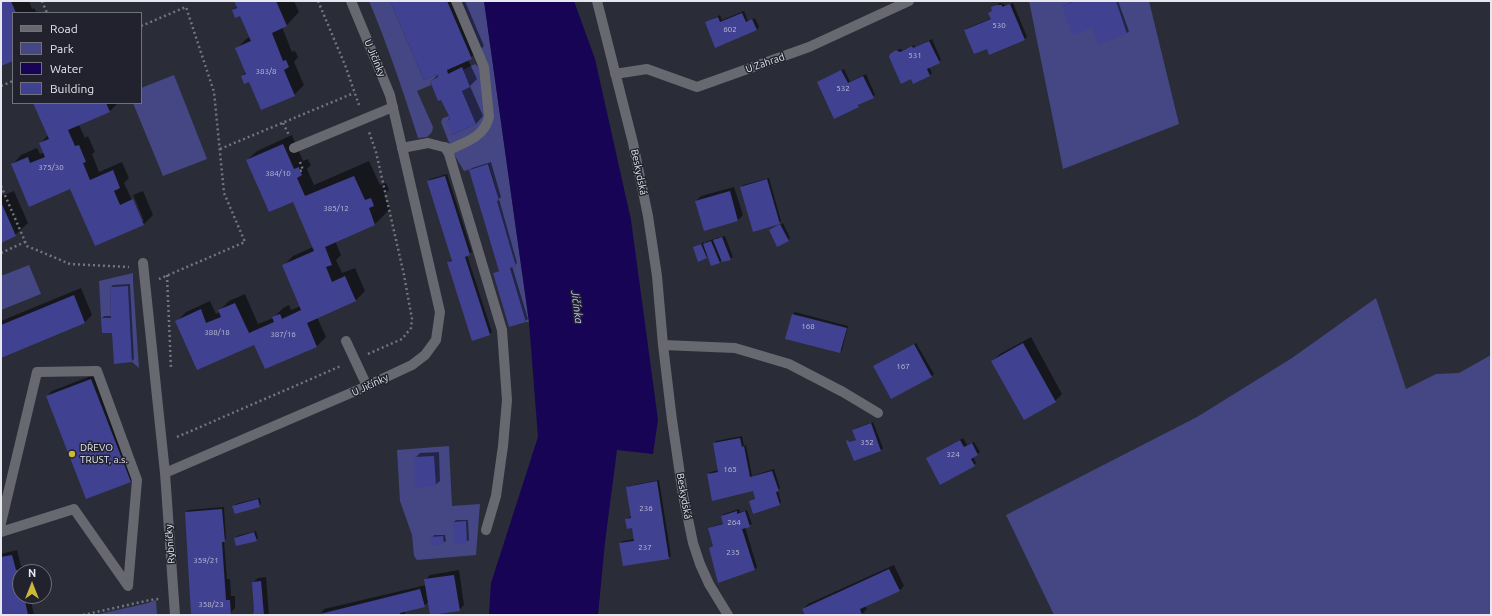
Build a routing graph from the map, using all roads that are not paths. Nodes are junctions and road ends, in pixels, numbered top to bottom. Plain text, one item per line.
1 (350, 1) edge
2 (456, 1) edge
3 (596, 1) edge
4 (909, 1) edge
5 (615, 74) junction
6 (393, 107) junction
7 (445, 147) junction
8 (294, 148) dead end
9 (402, 148) junction
10 (143, 265) road end
11 (346, 341) dead end
12 (663, 345) junction
13 (367, 386) junction
14 (878, 413) dead end
15 (165, 473) junction
16 (1, 523) edge
17 (486, 530) dead end
18 (1, 532) edge
19 (174, 615) edge
20 (728, 615) edge

1 - 6 street, U Jičínky
2 - 7 street
3 - 5 street, Beskydská
4 - 5 street, U Zahrad
5 - 12 street, Beskydská
6 - 8 street
6 - 9 street, U Jičínky
7 - 9 street
7 - 17 street
9 - 13 street, U Jičínky
10 - 15 street
11 - 13 street
12 - 14 street
12 - 20 street, Beskydská
13 - 15 street, U Jičínky
15 - 19 street, Rybníčky
16 - 18 street

